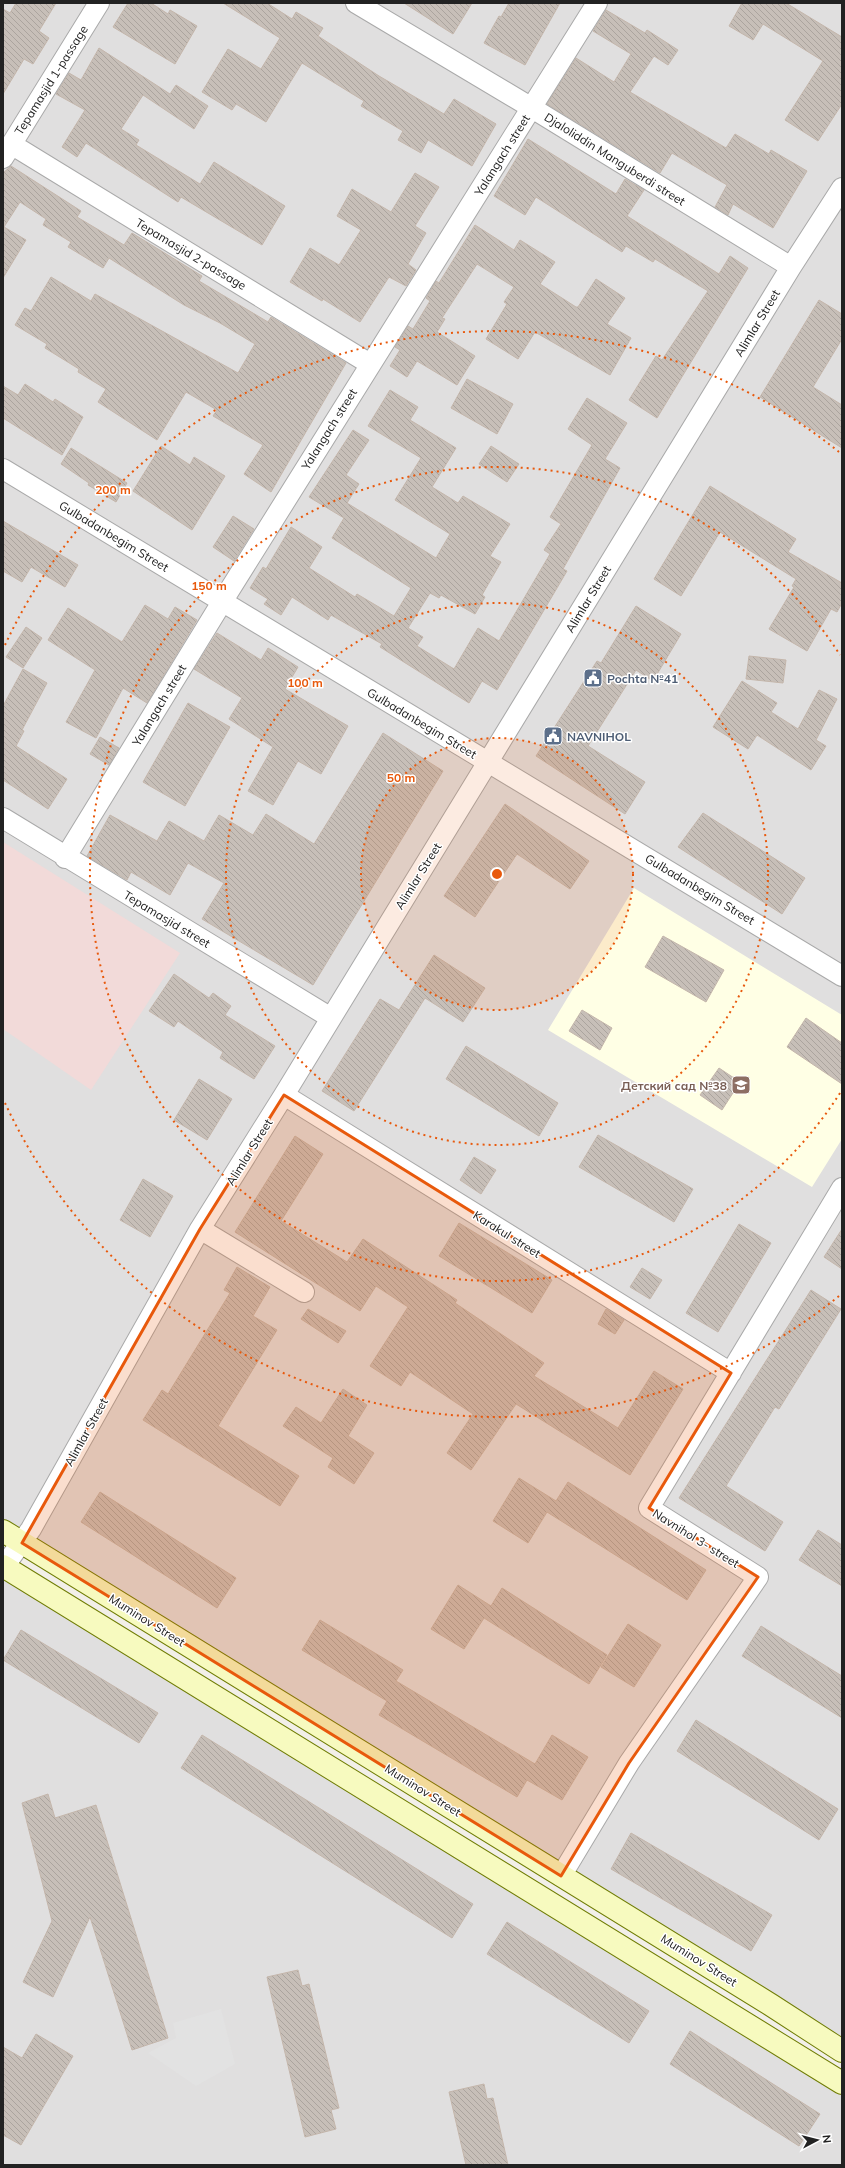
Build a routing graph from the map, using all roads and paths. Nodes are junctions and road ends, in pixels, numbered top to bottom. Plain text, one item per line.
1 (99, 3) edge
2 (356, 3) edge
3 (597, 3) edge
4 (532, 108) junction
5 (7, 151) edge
6 (842, 188) edge
7 (791, 267) junction
8 (370, 364) junction
9 (3, 469) edge
10 (222, 602) junction
11 (488, 762) junction
12 (3, 818) edge
13 (65, 858) junction
14 (842, 976) edge
15 (331, 1018) junction
16 (284, 1095) junction
17 (842, 1188) edge
18 (200, 1229) junction
19 (304, 1292) dead end
20 (731, 1373) junction
21 (3, 1531) edge
22 (22, 1543) junction
23 (3, 1567) edge
24 (561, 1876) junction
25 (842, 2051) edge
26 (842, 2083) edge

1 - 5 street, Tepamasjid 1-passage
2 - 4 street, Djaloliddin Manguberdi street
3 - 4 street, Yalangach street
4 - 7 street, Djaloliddin Manguberdi street
4 - 8 street, Yalangach street
5 - 8 street, Tepamasjid 2-passage
6 - 7 street, Аlimlar Street
7 - 11 street, Аlimlar Street
8 - 10 street, Yalangach street
9 - 10 street, Gulbadanbegim Street
10 - 11 street, Gulbadanbegim Street
10 - 13 street, Yalangach street
11 - 14 street, Gulbadanbegim Street
11 - 15 street, Аlimlar Street
12 - 13 street, Tepamasjid street
13 - 15 street, Tepamasjid street
15 - 16 street, Аlimlar Street
16 - 18 street, Аlimlar Street
16 - 20 street, Karakul street
17 - 20 street, Navnihol 3- street
18 - 19 street
18 - 22 street, Аlimlar Street
20 - 24 street, Navnihol 3- street
21 - 22 main road, Muminov Street
22 - 23 street, Аlimlar Street
22 - 24 main road, Muminov Street
23 - 26 main road
24 - 25 main road, Muminov Street

